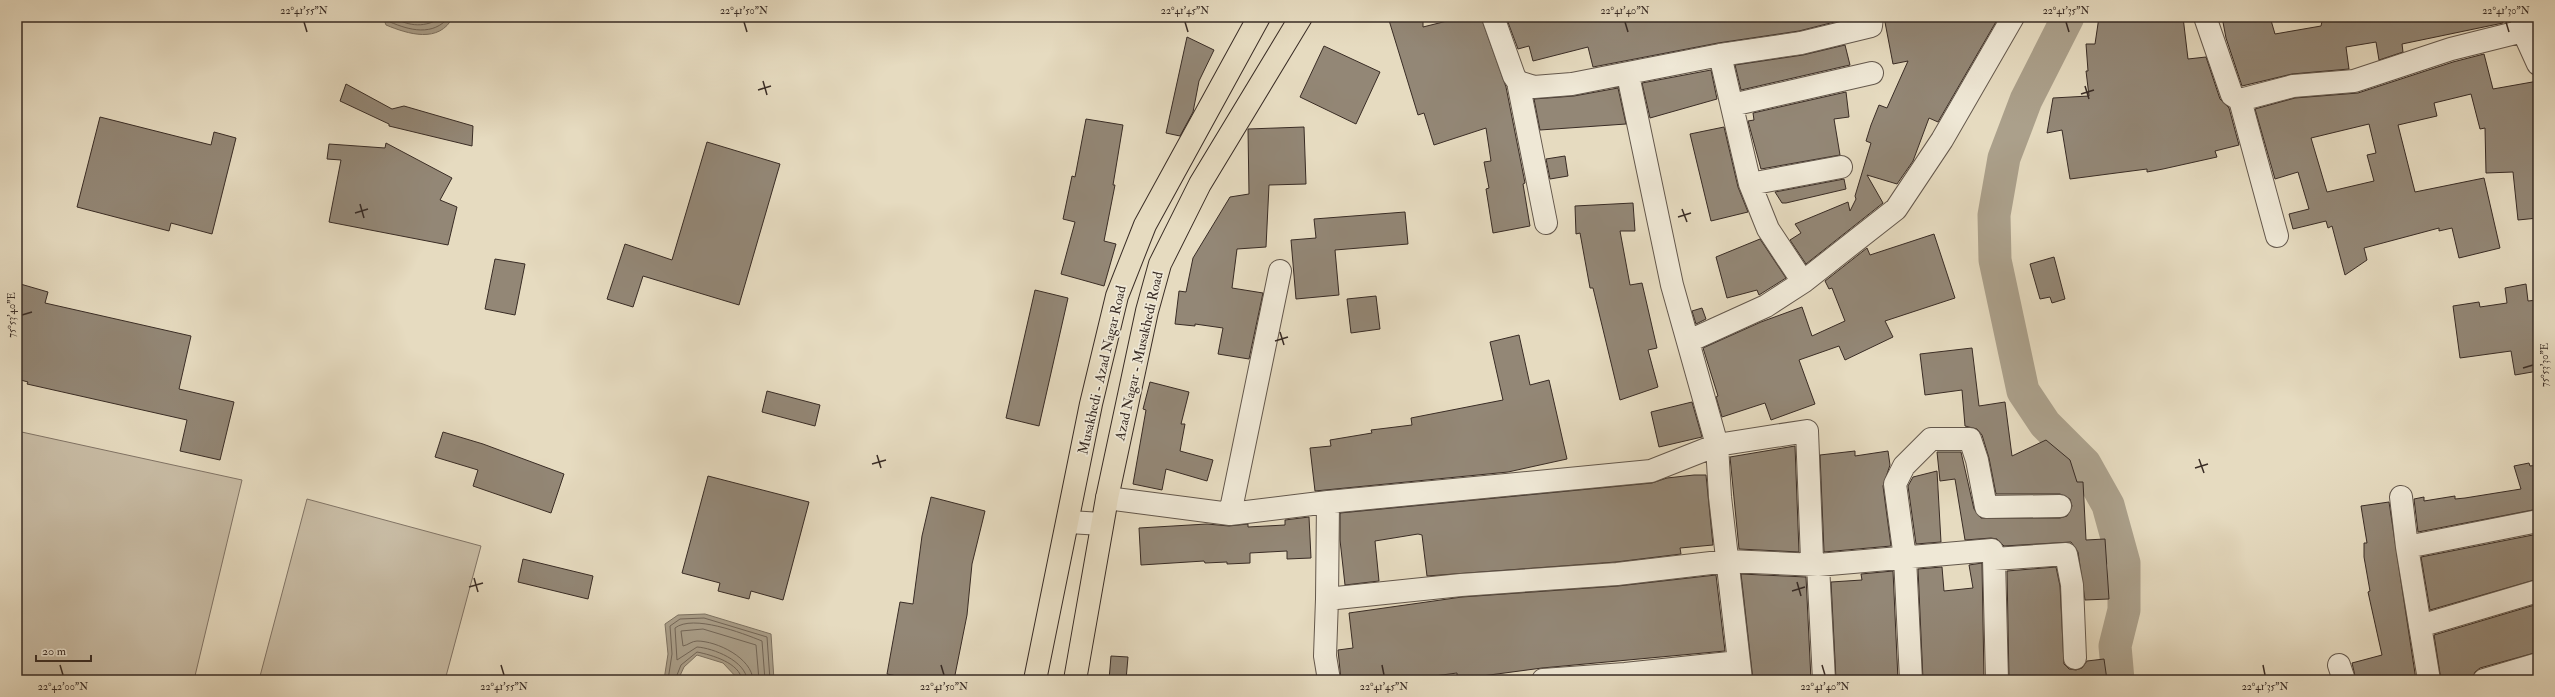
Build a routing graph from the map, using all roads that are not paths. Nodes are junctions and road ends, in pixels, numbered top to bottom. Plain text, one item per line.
1 (1259, 17) edge
2 (1301, 17) edge
3 (1493, 17) edge
4 (1872, 17) edge
5 (2013, 17) edge
6 (2205, 17) edge
7 (2522, 24) edge
8 (1720, 55) junction
9 (2538, 64) edge
10 (1872, 73) dead end
11 (1628, 75) junction
12 (1518, 82) junction
13 (2240, 100) junction
14 (1732, 105) junction
15 (1841, 167) dead end
16 (1750, 184) junction
17 (1546, 223) dead end
18 (2277, 236) dead end
19 (1280, 271) dead end
20 (1803, 282) junction
21 (1689, 341) junction
22 (1717, 445) junction
23 (2401, 497) dead end
24 (1107, 498) junction
25 (1328, 502) junction
26 (2060, 506) dead end
27 (1230, 514) junction
28 (2538, 520) edge
29 (1069, 522) junction
30 (1102, 524) junction
31 (2407, 547) junction
32 (1905, 558) junction
33 (1994, 559) junction
34 (1728, 560) junction
35 (1818, 565) junction
36 (2538, 591) edge
37 (1327, 599) junction
38 (2420, 626) junction
39 (2075, 658) dead end
40 (2538, 664) edge
41 (1740, 671) edge
42 (1701, 673) edge
43 (1626, 677) edge
44 (1035, 680) edge
45 (1075, 680) edge
46 (1329, 680) edge
47 (1543, 680) edge
48 (1547, 680) edge
49 (1824, 680) edge
50 (1911, 680) edge
51 (1997, 680) edge
52 (2429, 680) edge
53 (2484, 680) edge

1 - 29 main road, Musakhedi - Azad Nagar Road
2 - 24 main road, Azad Nagar - Musakhedi Road
3 - 12 street
4 - 8 street
5 - 20 street
6 - 13 street
7 - 9 street
7 - 13 street
8 - 11 street
8 - 14 street
10 - 14 street
11 - 12 street
11 - 21 street
12 - 17 street
13 - 18 street
14 - 16 street
15 - 16 street
16 - 20 street
19 - 27 street
20 - 21 street
21 - 22 street
22 - 25 street
22 - 34 street
22 - 35 street
23 - 31 street
24 - 27 street
24 - 30 main road, Azad Nagar - Musakhedi Road
25 - 27 street
25 - 37 street
26 - 32 street
28 - 31 street
29 - 30 street
29 - 44 main road, Musakhedi - Azad Nagar Road
30 - 45 main road, Azad Nagar - Musakhedi Road
31 - 38 street
32 - 33 street
32 - 35 street
32 - 50 street
33 - 39 street
33 - 51 street
34 - 35 street
34 - 37 street
34 - 41 street
35 - 49 street
36 - 38 street
37 - 46 street
38 - 52 street
40 - 53 street
41 - 42 street
42 - 43 street
43 - 48 street
47 - 48 street

